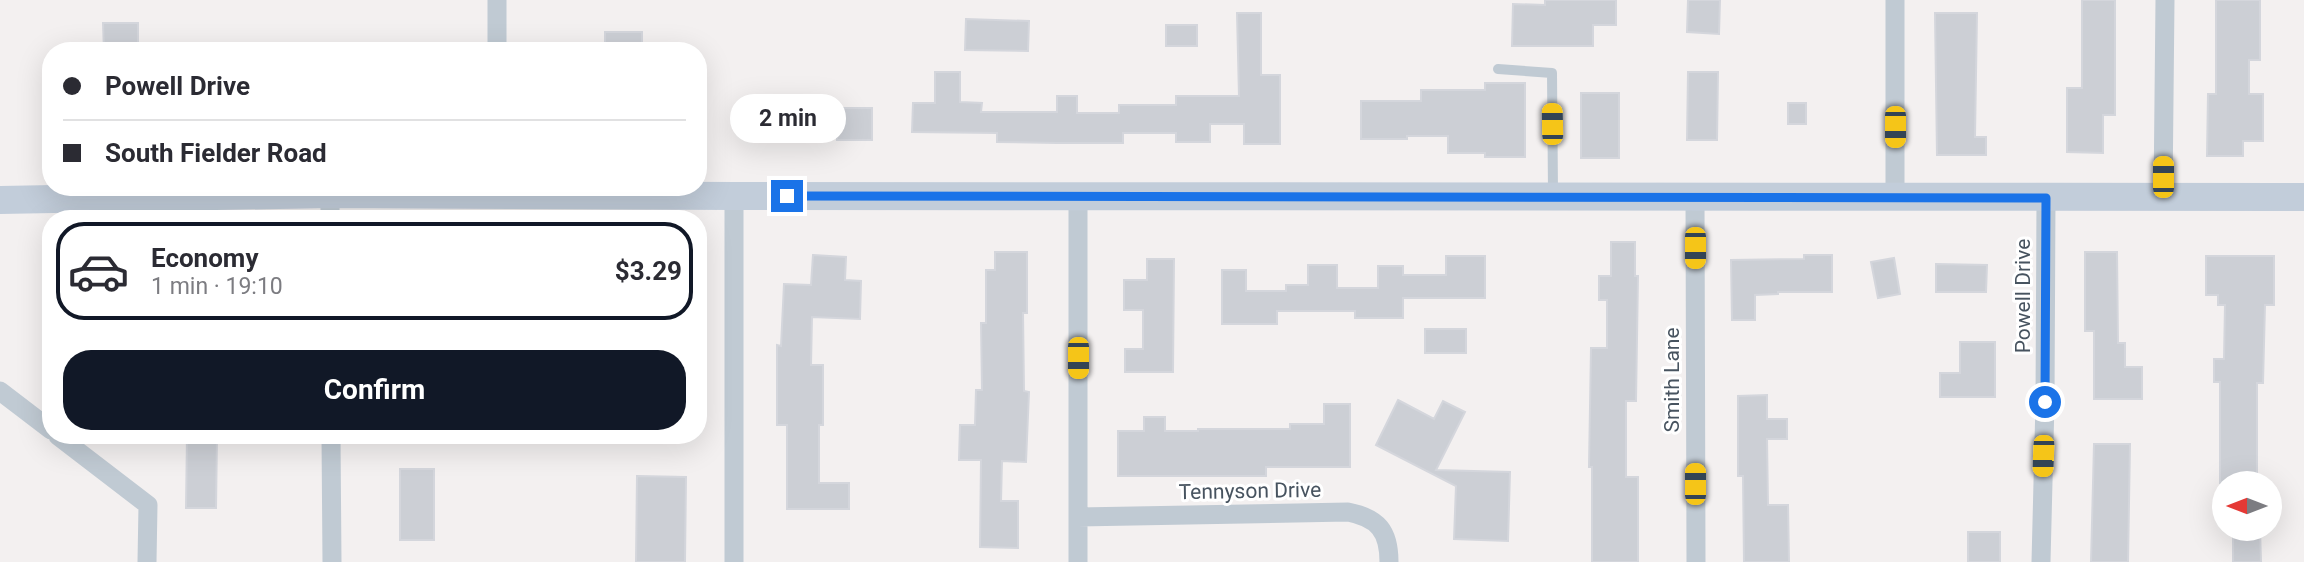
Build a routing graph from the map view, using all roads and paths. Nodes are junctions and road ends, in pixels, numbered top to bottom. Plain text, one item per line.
1 (497, 0) edge
2 (1895, 0) edge
3 (2165, 0) edge
4 (497, 42) edge
5 (1498, 69) dead end
6 (707, 195) edge
7 (441, 196) edge
8 (734, 196) junction
9 (1078, 196) junction
10 (1553, 197) junction
11 (1695, 197) junction
12 (2163, 197) junction
13 (2304, 197) edge
14 (1895, 198) junction
15 (2046, 198) junction
16 (0, 200) edge
17 (330, 206) edge
18 (0, 391) edge
19 (42, 423) edge
20 (68, 444) edge
21 (331, 444) edge
22 (1078, 517) junction
23 (147, 562) edge
24 (332, 562) edge
25 (734, 562) edge
26 (1078, 562) edge
27 (1389, 562) edge
28 (1696, 562) edge
29 (2041, 562) edge

1 - 4 street
2 - 14 street
3 - 12 street
5 - 10 lane
6 - 8 main road
7 - 17 main road
8 - 9 main road
8 - 25 street
9 - 10 main road
9 - 22 street
10 - 11 main road
11 - 14 main road
11 - 28 street, Smith Lane
12 - 13 main road
12 - 15 main road
14 - 15 main road
15 - 29 street, Powell Drive
16 - 17 main road
18 - 19 street
20 - 23 street
21 - 24 street
22 - 26 street
22 - 27 street, Tennyson Drive

